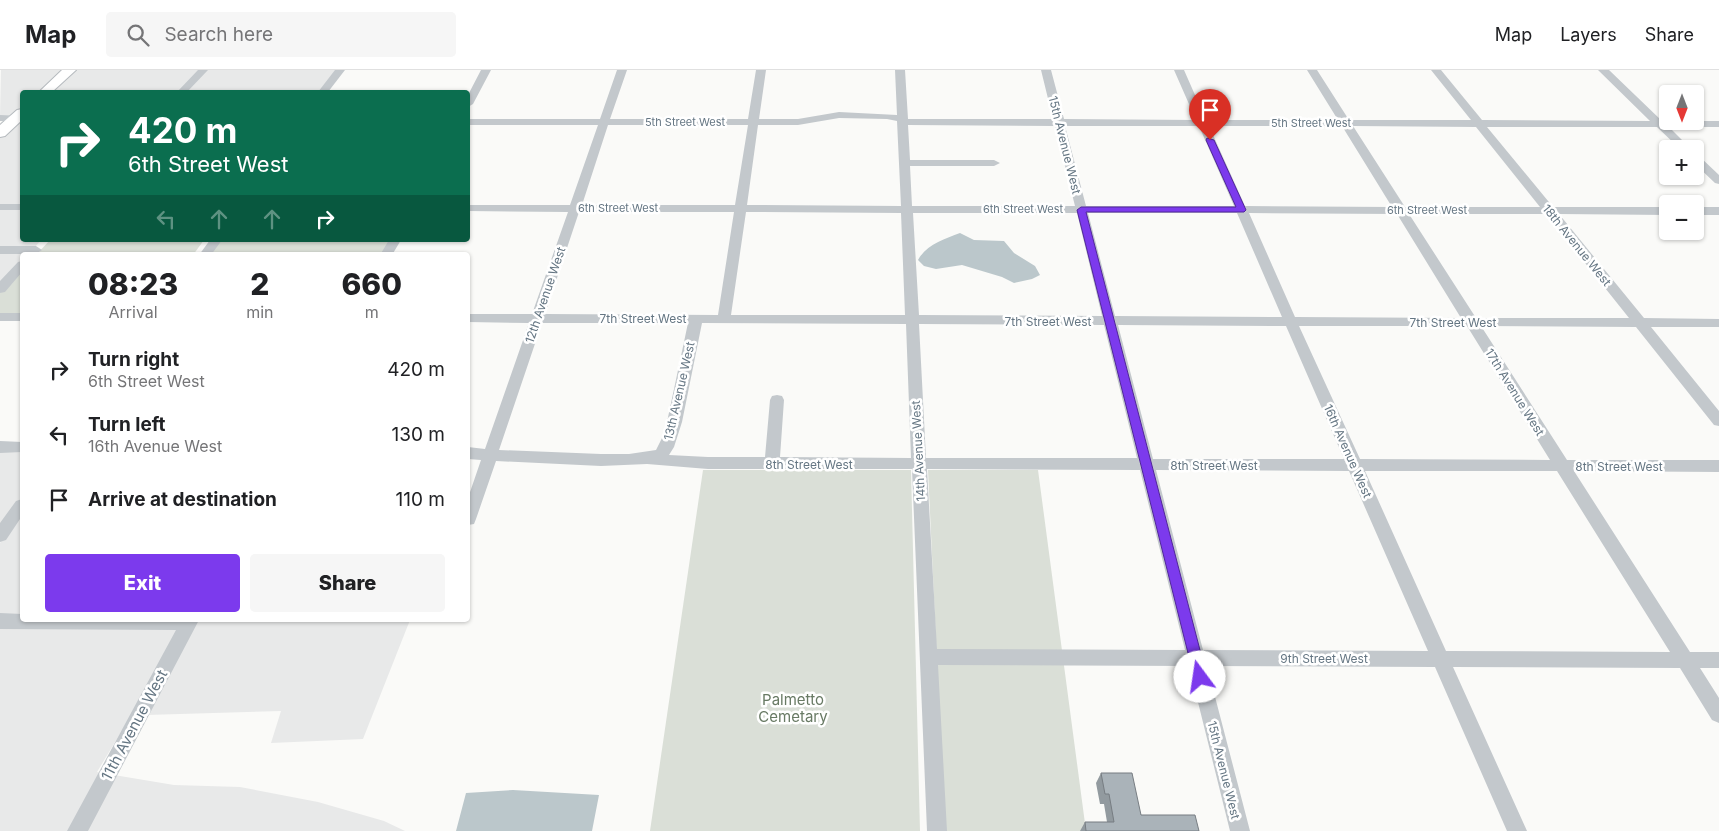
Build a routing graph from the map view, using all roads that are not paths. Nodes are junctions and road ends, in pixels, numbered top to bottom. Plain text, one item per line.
1 (70, 70) edge
2 (203, 70) edge
3 (340, 70) edge
4 (486, 70) edge
5 (622, 70) edge
6 (761, 70) edge
7 (900, 70) edge
8 (1046, 70) edge
9 (1179, 70) edge
10 (1312, 70) edge
11 (1436, 70) edge
12 (1603, 70) edge
13 (47, 90) edge
14 (184, 90) edge
15 (325, 90) edge
16 (470, 100) edge
17 (20, 116) edge
18 (0, 118) edge
19 (902, 121) junction
20 (470, 122) edge
21 (604, 122) junction
22 (753, 122) junction
23 (1059, 122) junction
24 (1202, 123) junction
25 (1345, 123) junction
26 (1479, 123) junction
27 (1659, 124) joint
28 (1704, 124) edge
29 (1719, 124) edge
30 (1665, 130) edge
31 (0, 133) edge
32 (1676, 140) edge
33 (904, 163) junction
34 (994, 163) dead end
35 (1704, 167) edge
36 (1719, 181) edge
37 (0, 207) edge
38 (20, 207) edge
39 (470, 208) edge
40 (575, 208) junction
41 (740, 209) junction
42 (906, 209) junction
43 (1081, 210) junction
44 (1241, 210) junction
45 (1400, 210) junction
46 (1549, 211) junction
47 (1659, 211) edge
48 (1704, 211) edge
49 (1719, 211) edge
50 (44, 242) edge
51 (0, 250) edge
52 (34, 252) edge
53 (20, 267) edge
54 (0, 290) edge
55 (0, 317) edge
56 (20, 317) edge
57 (470, 318) edge
58 (537, 318) junction
59 (696, 318) junction
60 (724, 318) junction
61 (912, 320) junction
62 (1110, 321) junction
63 (1291, 322) junction
64 (1471, 322) junction
65 (1639, 322) junction
66 (1719, 323) edge
67 (777, 400) dead end
68 (1719, 421) edge
69 (0, 447) edge
70 (20, 447) edge
71 (470, 453) edge
72 (490, 455) junction
73 (652, 458) junction
74 (772, 464) junction
75 (919, 464) junction
76 (1146, 465) junction
77 (1355, 465) junction
78 (1562, 466) junction
79 (1719, 466) edge
80 (20, 508) edge
81 (470, 513) edge
82 (0, 535) edge
83 (0, 620) edge
84 (20, 620) edge
85 (189, 622) edge
86 (928, 657) junction
87 (1196, 658) junction
88 (1441, 658) junction
89 (1684, 660) junction
90 (1719, 660) edge
91 (1719, 714) edge
92 (77, 831) edge
93 (937, 831) edge
94 (1240, 831) edge
95 (1517, 831) edge

1 - 13 main road
2 - 14 street
3 - 15 street
4 - 16 street
5 - 21 street, 12th Avenue West
6 - 22 street
7 - 19 street, 14th Avenue West
8 - 23 street, 15th Avenue West
9 - 24 street, 16th Avenue West
10 - 25 street, 17th Avenue West
11 - 26 street, 18th Avenue West
12 - 27 street
17 - 18 street
17 - 31 main road
19 - 22 street, 5th Street West
19 - 23 street, 5th Street West
19 - 33 street, 14th Avenue West
20 - 21 street, 5th Street West
21 - 22 street, 5th Street West
21 - 40 street, 12th Avenue West
22 - 41 street
23 - 24 street, 5th Street West
23 - 43 street, 15th Avenue West
24 - 25 street, 5th Street West
24 - 44 street, 16th Avenue West
25 - 26 street, 5th Street West
25 - 45 street, 17th Avenue West
26 - 27 street, 5th Street West
26 - 46 street, 18th Avenue West
28 - 29 street, 5th Street West
30 - 32 street
33 - 34 street
33 - 42 street, 14th Avenue West
35 - 36 street
37 - 38 street
39 - 40 street, 6th Street West
40 - 41 street, 6th Street West
40 - 58 street, 12th Avenue West
41 - 42 street, 6th Street West
41 - 60 street
42 - 43 street, 6th Street West
42 - 61 street, 14th Avenue West
43 - 44 street, 6th Street West
43 - 62 street, 15th Avenue West
44 - 45 street, 6th Street West
44 - 63 street, 16th Avenue West
45 - 46 street, 6th Street West
45 - 64 street, 17th Avenue West
46 - 47 street, 6th Street West
46 - 65 street, 18th Avenue West
48 - 49 street
50 - 52 street
51 - 52 street
53 - 54 street
55 - 56 street
57 - 58 street, 7th Street West
58 - 59 street, 7th Street West
58 - 72 street, 12th Avenue West
59 - 60 street, 7th Street West
59 - 73 street, 13th Avenue West
60 - 61 street, 7th Street West
61 - 62 street, 7th Street West
61 - 75 street, 14th Avenue West
62 - 63 street, 7th Street West
62 - 76 street, 15th Avenue West
63 - 64 street, 7th Street West
63 - 77 street, 16th Avenue West
64 - 65 street, 7th Street West
64 - 78 street, 17th Avenue West
65 - 66 street, 7th Street West
65 - 68 street, 18th Avenue West
67 - 74 street
69 - 70 street
71 - 72 street, 8th Street West
72 - 73 street, 8th Street West
72 - 81 street, 12th Avenue West
73 - 74 street, 8th Street West
74 - 75 street, 8th Street West
75 - 76 street, 8th Street West
75 - 86 street, 14th Avenue West
76 - 77 street, 8th Street West
76 - 87 street, 15th Avenue West
77 - 78 street, 8th Street West
77 - 88 street, 16th Avenue West
78 - 79 street, 8th Street West
78 - 89 street, 17th Avenue West
80 - 82 street
83 - 84 street
85 - 92 street, 11th Avenue West
86 - 87 street, 9th Street West
86 - 93 street, 14th Avenue West
87 - 88 street, 9th Street West
87 - 94 street, 15th Avenue West
88 - 89 street, 9th Street West
88 - 95 street, 16th Avenue West
89 - 90 street, 9th Street West
89 - 91 street, 17th Avenue West

